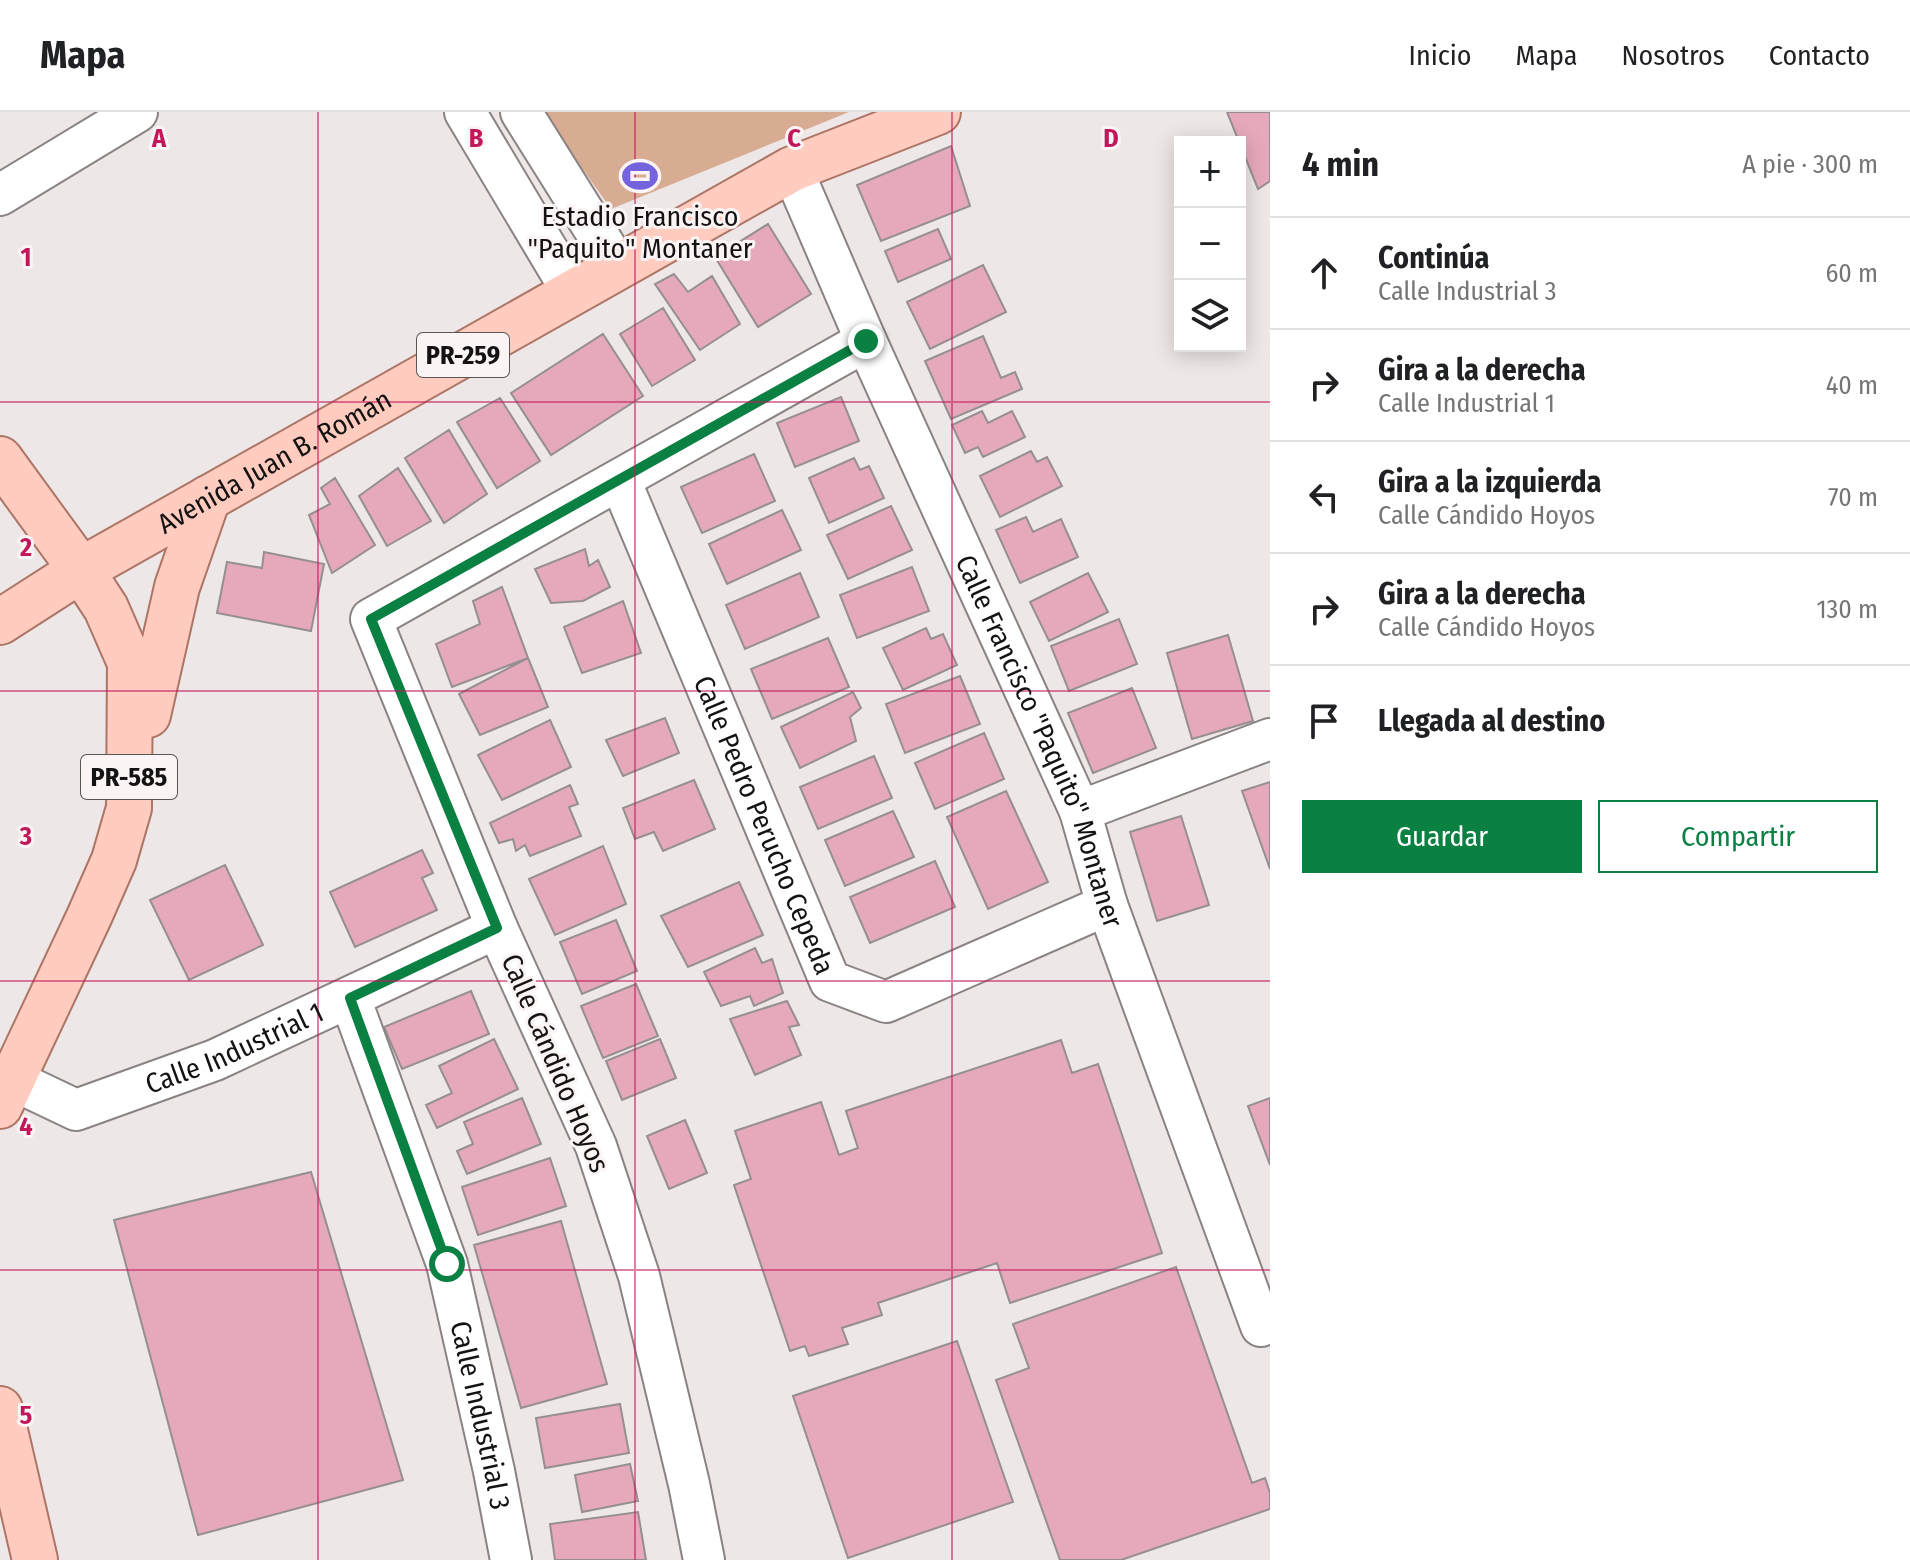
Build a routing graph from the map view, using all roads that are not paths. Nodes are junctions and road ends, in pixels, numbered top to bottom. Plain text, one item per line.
1 (137, 112) edge
2 (465, 112) edge
3 (521, 112) edge
4 (938, 112) edge
5 (792, 169) junction
6 (0, 195) edge
7 (618, 267) junction
8 (573, 293) junction
9 (866, 341) junction
10 (0, 459) edge
11 (620, 480) junction
12 (208, 498) junction
13 (81, 570) junction
14 (0, 622) edge
15 (1270, 739) edge
16 (129, 808) junction
17 (1080, 811) junction
18 (1107, 905) junction
19 (497, 928) junction
20 (350, 998) junction
21 (6, 1092) edge
22 (1261, 1326) dead end
23 (0, 1409) edge
24 (35, 1560) edge
25 (511, 1560) edge
26 (704, 1560) edge

1 - 6 street
2 - 8 street
3 - 7 street
4 - 5 main road, Avenida Juan B. Román / PR-259
5 - 7 main road, Avenida Juan B. Román / PR-259
5 - 9 street, Calle Francisco "Paquito" Montaner
7 - 8 main road, Avenida Juan B. Román / PR-259
8 - 12 main road, Avenida Juan B. Román / PR-259
9 - 11 street, Calle Cándido Hoyos
9 - 17 street, Calle Francisco "Paquito" Montaner
10 - 13 main road, PR-585
11 - 18 street, Calle Pedro Perucho Cepeda
11 - 19 street, Calle Cándido Hoyos
12 - 13 main road, Avenida Juan B. Román / PR-259
12 - 16 main road
13 - 14 main road, Avenida Juan B. Román / PR-259
13 - 16 main road, PR-585
15 - 17 street
16 - 21 main road, PR-585
17 - 18 street, Calle Francisco "Paquito" Montaner
18 - 22 street, Calle Francisco "Paquito" Montaner
19 - 20 street, Calle Industrial 1
19 - 26 street, Calle Cándido Hoyos
20 - 21 street, Calle Industrial 1
20 - 25 street, Calle Industrial 3
23 - 24 main road

